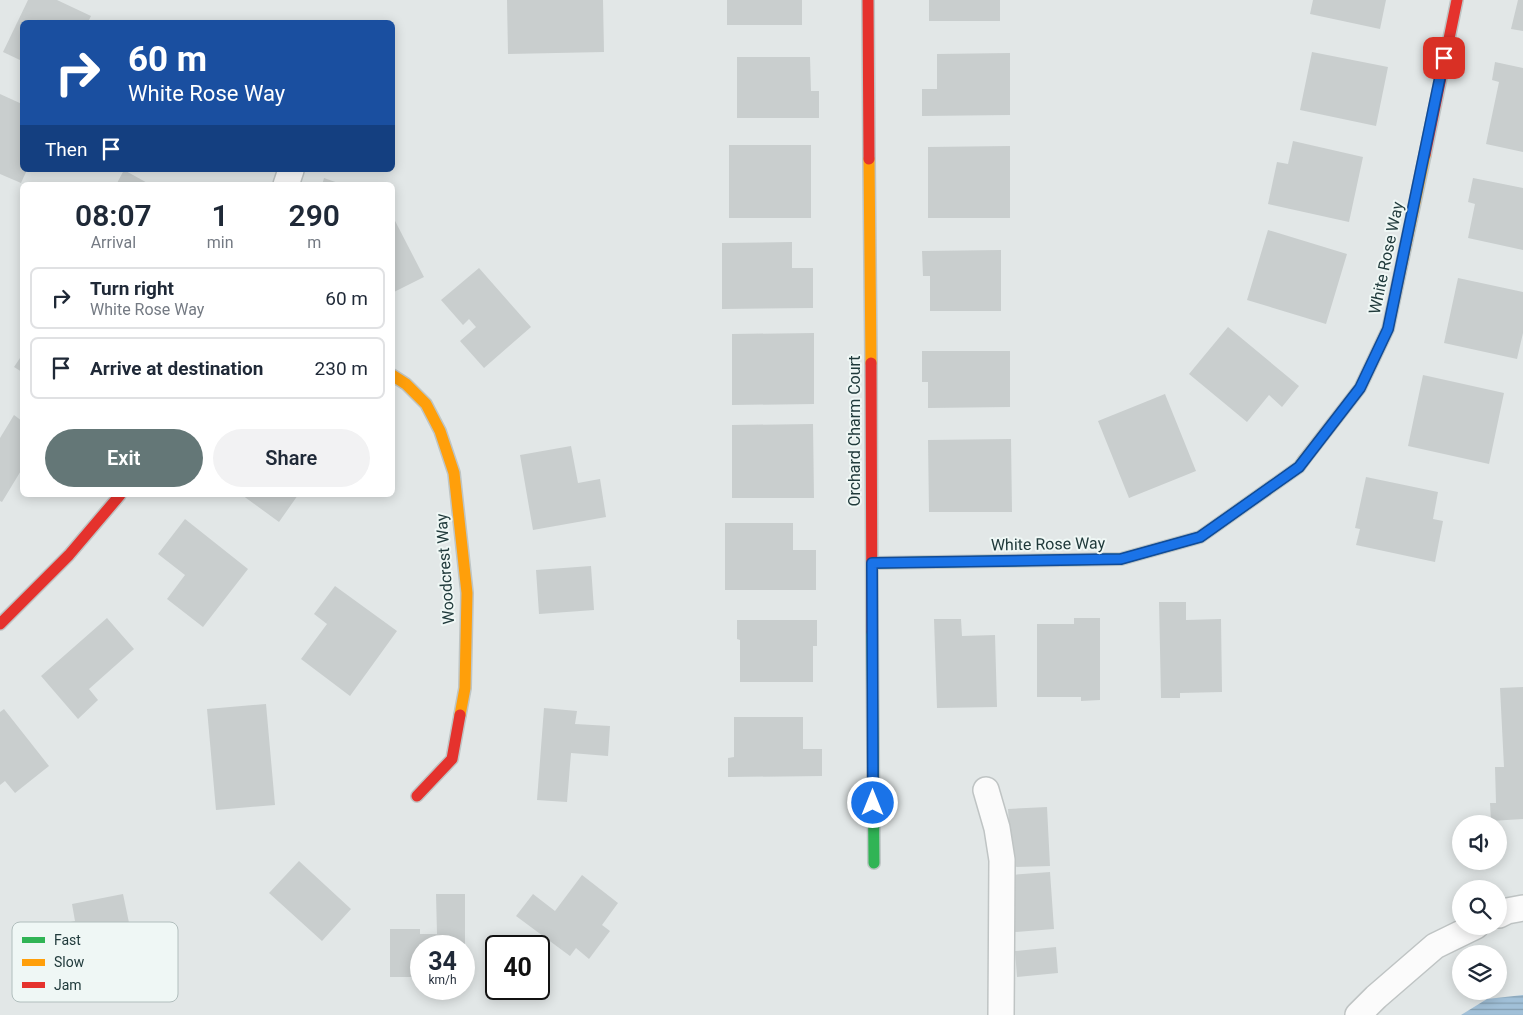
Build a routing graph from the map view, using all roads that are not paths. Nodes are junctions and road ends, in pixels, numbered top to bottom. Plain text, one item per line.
1 (868, 0) edge
2 (1457, 0) edge
3 (395, 377) edge
4 (118, 497) edge
5 (872, 563) junction
6 (0, 624) edge
7 (986, 790) dead end
8 (417, 796) dead end
9 (874, 862) dead end
10 (1523, 908) edge
11 (1507, 911) edge
12 (1458, 935) edge
13 (1001, 1015) edge
14 (1358, 1015) edge

1 - 5 street, Orchard Charm Court
2 - 5 street, White Rose Way
3 - 8 street, Woodcrest Way
4 - 6 street
5 - 9 street, Orchard Charm Court
7 - 13 street
10 - 11 street
12 - 14 street

